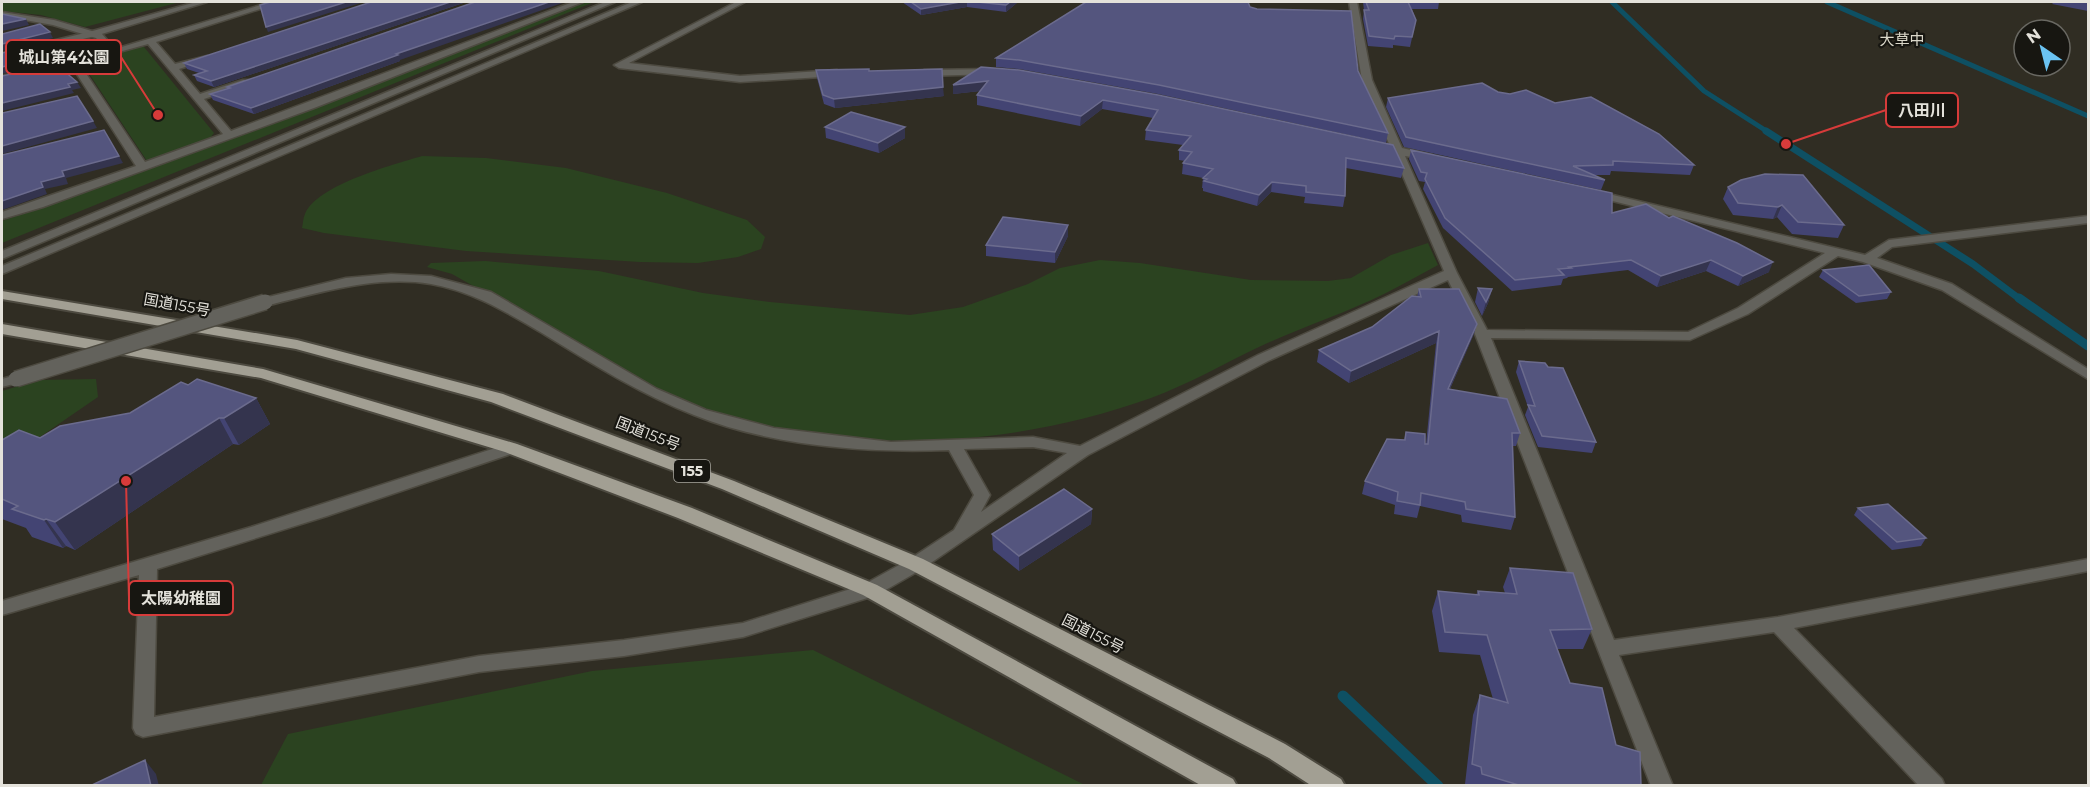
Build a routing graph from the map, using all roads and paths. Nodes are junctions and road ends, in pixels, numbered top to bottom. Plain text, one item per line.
1 (203, 2) edge
2 (278, 2) edge
3 (579, 2) edge
4 (611, 2) edge
5 (638, 2) edge
6 (741, 2) edge
7 (1353, 2) edge
8 (2, 14) edge
9 (54, 23) junction
10 (33, 28) edge
11 (92, 34) junction
12 (150, 40) junction
13 (113, 52) junction
14 (218, 53) edge
15 (2, 56) edge
16 (74, 62) junction
17 (173, 68) junction
18 (847, 73) edge
19 (913, 73) edge
20 (1009, 74) edge
21 (253, 79) edge
22 (2, 80) edge
23 (94, 94) junction
24 (83, 96) dead end
25 (197, 98) junction
26 (229, 135) junction
27 (1363, 143) edge
28 (1397, 150) junction
29 (1444, 160) edge
30 (143, 167) junction
31 (1583, 191) edge
32 (2, 216) edge
33 (2088, 219) edge
34 (1835, 252) junction
35 (2, 255) edge
36 (1867, 259) junction
37 (2, 270) edge
38 (1451, 273) junction
39 (2, 295) edge
40 (2, 329) edge
41 (1482, 334) junction
42 (2088, 375) edge
43 (9, 381) edge
44 (954, 445) junction
45 (511, 448) junction
46 (1082, 451) junction
47 (960, 532) junction
48 (916, 564) junction
49 (2088, 565) edge
50 (148, 566) junction
51 (870, 590) junction
52 (2, 608) edge
53 (1778, 624) junction
54 (1607, 650) junction
55 (1225, 786) edge
56 (1333, 786) edge
57 (1662, 786) edge
58 (1934, 786) edge

1 - 11 street
2 - 12 street
3 - 26 street
4 - 35 street
5 - 37 street
6 - 18 street
7 - 28 street
8 - 9 street
9 - 10 street
9 - 11 street
11 - 13 street
11 - 15 street
12 - 13 street
12 - 17 street
13 - 16 street
14 - 17 street
16 - 22 street
16 - 23 street
17 - 25 street
19 - 20 street
21 - 25 street
23 - 24 street
23 - 30 street
25 - 26 street
26 - 30 street
27 - 28 street
28 - 29 street
28 - 38 street
30 - 32 street
31 - 34 street
33 - 36 street
34 - 36 street
34 - 41 street
36 - 42 street
38 - 41 street
38 - 46 street
39 - 48 highway, 国道155号 / 155
40 - 45 highway
41 - 54 street
43 - 44 street, bridge
44 - 46 street
44 - 47 street
45 - 50 street
45 - 51 highway
46 - 47 street
47 - 48 street
48 - 51 street
48 - 56 highway, 国道155号 / 155
49 - 53 street
50 - 51 street
50 - 52 street
51 - 55 highway
53 - 54 street
53 - 58 street
54 - 57 street

